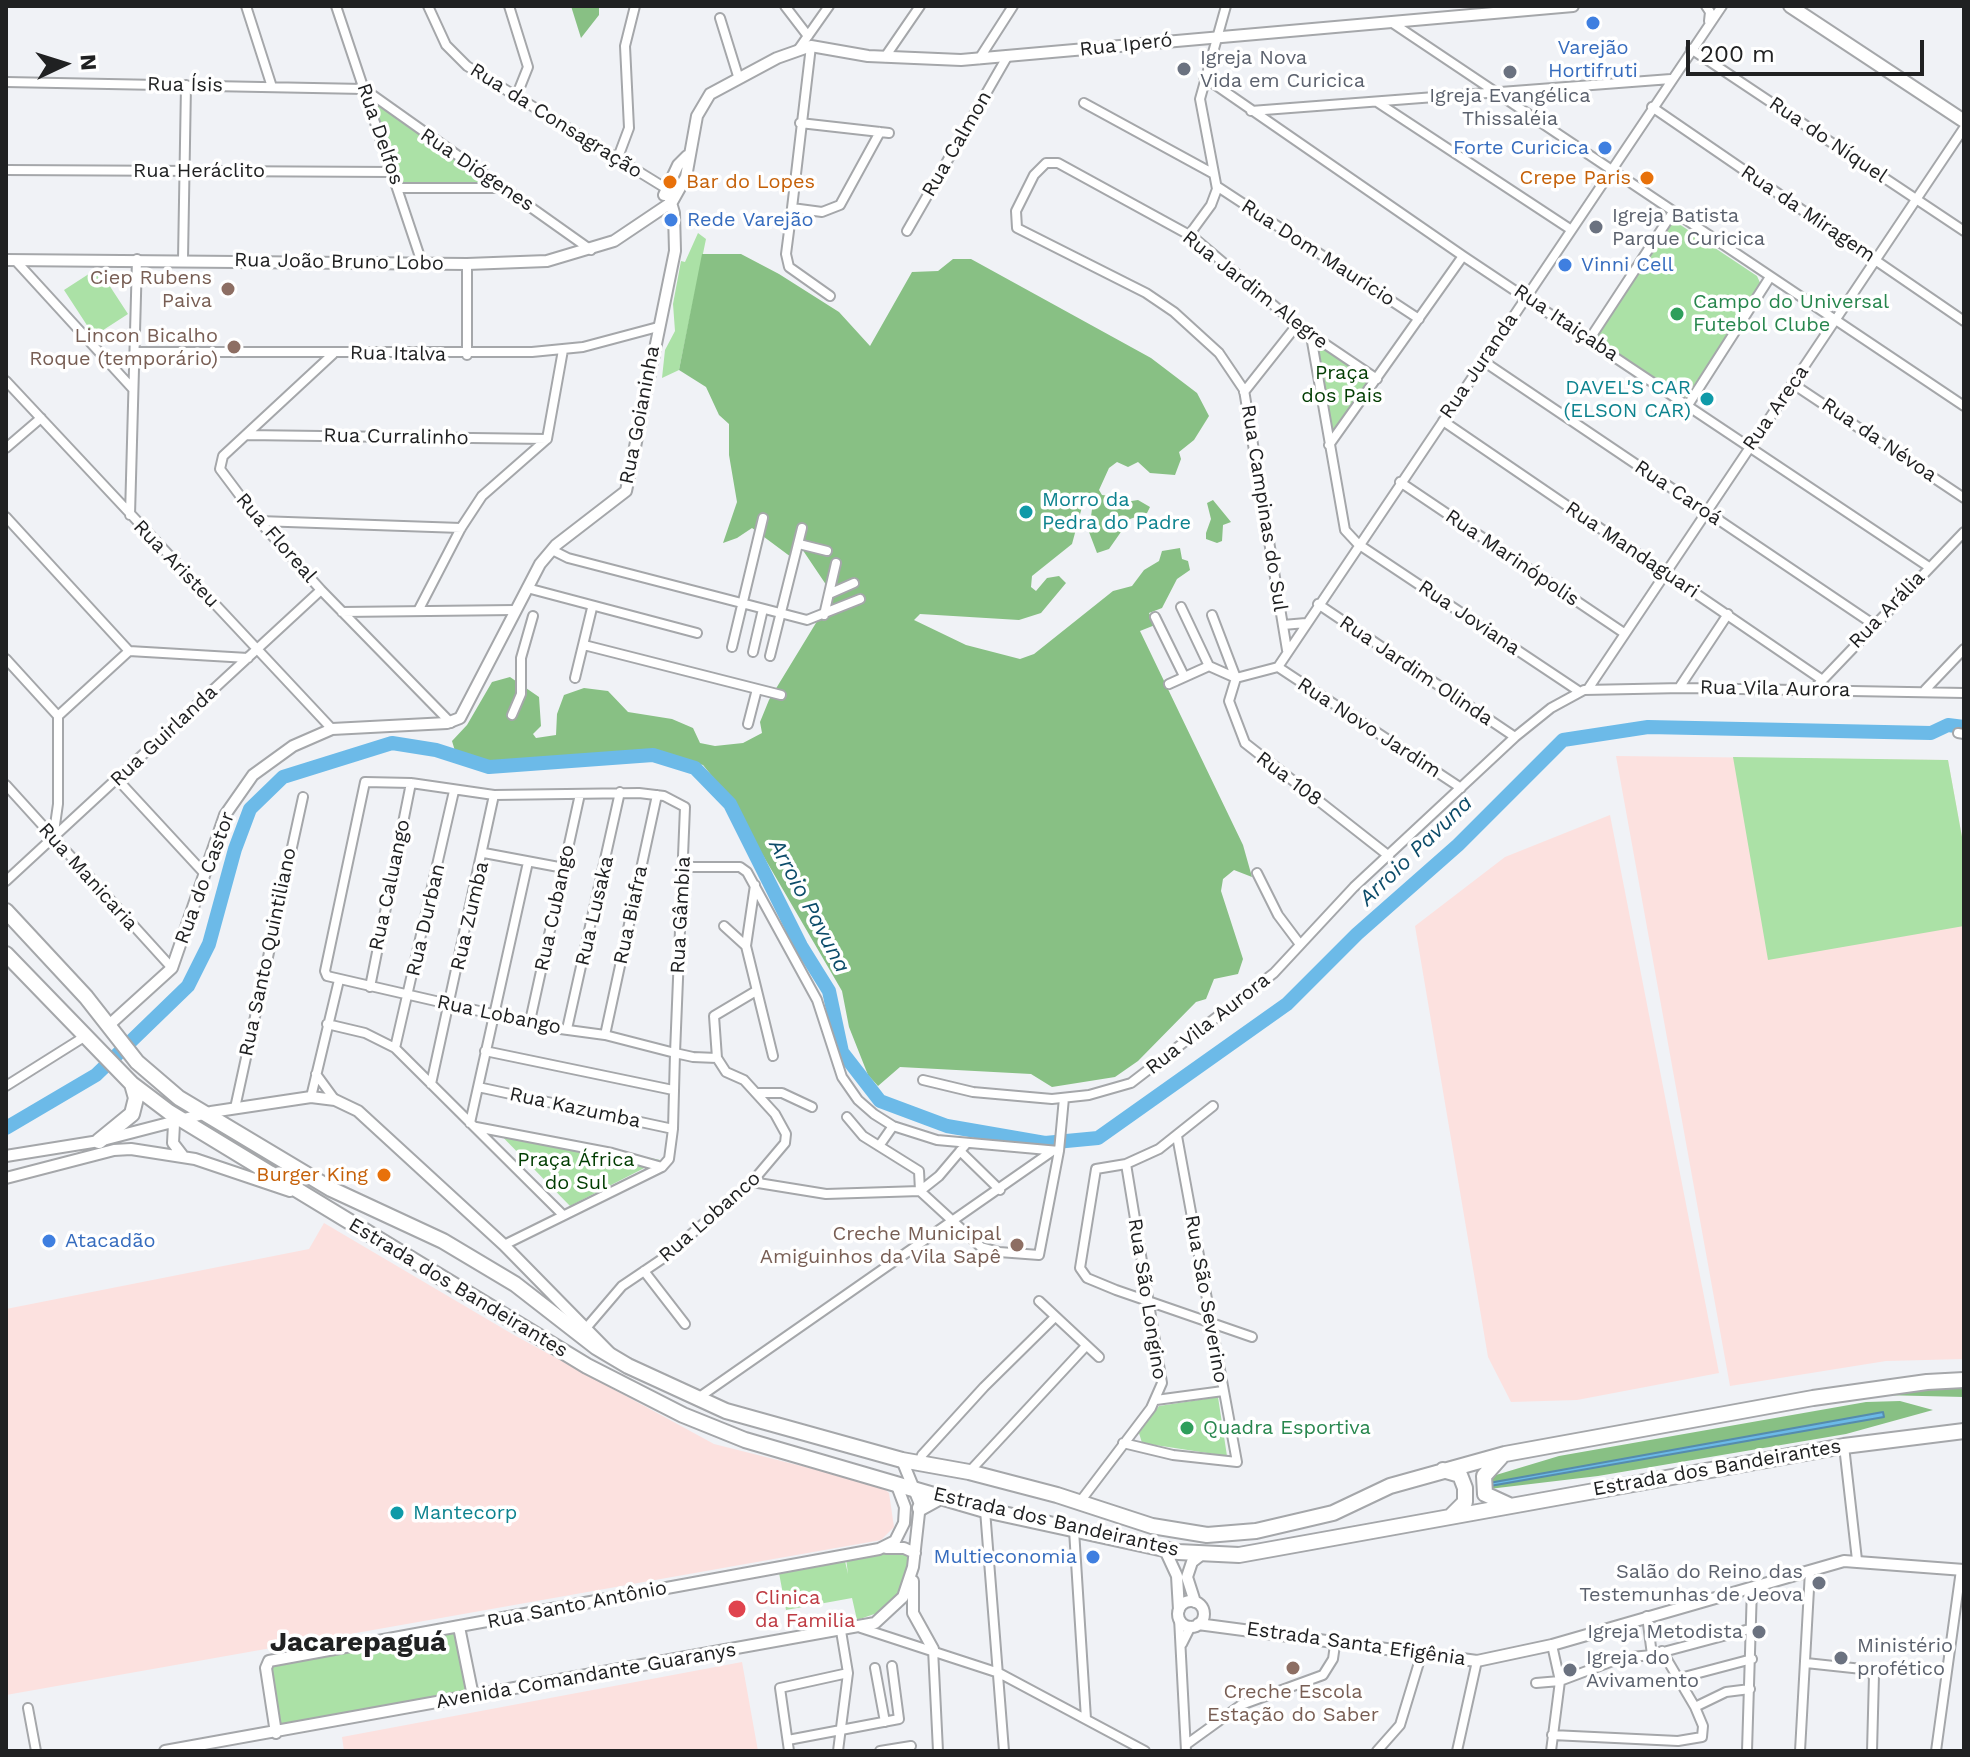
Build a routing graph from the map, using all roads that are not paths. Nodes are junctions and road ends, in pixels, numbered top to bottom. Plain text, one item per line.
1 (246, 6) edge
2 (336, 6) edge
3 (428, 6) edge
4 (509, 6) edge
5 (635, 6) edge
6 (785, 6) edge
7 (829, 6) edge
8 (920, 6) edge
9 (1013, 6) edge
10 (1226, 6) edge
11 (1571, 6) edge
12 (1706, 6) edge
13 (1722, 6) edge
14 (1790, 6) edge
15 (720, 18) dead end
16 (1391, 22) junction
17 (1707, 25) junction
18 (1218, 35) junction
19 (809, 41) junction
20 (1691, 49) junction
21 (885, 57) junction
22 (1007, 57) junction
23 (979, 59) junction
24 (738, 76) junction
25 (1204, 77) junction
26 (1671, 79) junction
27 (6, 82) edge
28 (186, 85) junction
29 (272, 87) junction
30 (364, 89) junction
31 (1492, 91) junction
32 (516, 97) junction
33 (1376, 101) junction
34 (1084, 103) dead end
35 (1652, 107) junction
36 (1251, 111) junction
37 (1964, 121) edge
38 (800, 123) junction
39 (1964, 128) edge
40 (687, 156) junction
41 (617, 160) junction
42 (1046, 163) joint
43 (6, 170) edge
44 (1610, 170) junction
45 (185, 172) junction
46 (393, 172) junction
47 (1214, 174) junction
48 (1218, 187) junction
49 (399, 188) junction
50 (503, 188) junction
51 (667, 189) junction
52 (1917, 200) junction
53 (672, 202) junction
54 (792, 208) junction
55 (658, 210) junction
56 (1673, 212) junction
57 (1570, 229) junction
58 (907, 231) dead end
59 (1964, 231) edge
60 (1189, 235) junction
61 (591, 250) junction
62 (1463, 256) junction
63 (137, 259) junction
64 (183, 259) junction
65 (1875, 259) junction
66 (10, 260) edge
67 (422, 263) junction
68 (467, 264) junction
69 (1770, 277) junction
70 (830, 296) dead end
71 (1526, 296) junction
72 (1419, 319) junction
73 (1964, 321) edge
74 (1836, 322) junction
75 (1297, 325) junction
76 (658, 327) junction
77 (1311, 335) junction
78 (1589, 340) junction
79 (563, 350) junction
80 (135, 352) junction
81 (334, 353) junction
82 (467, 355) junction
83 (1483, 361) junction
84 (1377, 379) junction
85 (6, 381) edge
86 (1793, 384) junction
87 (133, 389) junction
88 (1244, 392) junction
89 (1688, 405) junction
90 (1964, 406) edge
91 (41, 418) junction
92 (1443, 421) junction
93 (246, 435) junction
94 (547, 439) junction
95 (1329, 445) junction
96 (6, 448) edge
97 (1749, 448) junction
98 (1400, 482) junction
99 (1964, 498) edge
100 (1705, 510) junction
101 (130, 516) junction
102 (6, 517) edge
103 (763, 518) dead end
104 (259, 521) junction
105 (461, 528) junction
106 (802, 528) dead end
107 (1964, 532) edge
108 (799, 544) junction
109 (1358, 544) junction
110 (552, 550) junction
111 (827, 551) dead end
112 (836, 563) dead end
113 (1929, 567) junction
114 (1664, 572) junction
115 (854, 583) dead end
116 (527, 588) junction
117 (321, 590) junction
118 (829, 594) junction
119 (860, 599) dead end
120 (742, 604) junction
121 (1318, 604) junction
122 (1181, 607) dead end
123 (592, 608) junction
124 (763, 609) junction
125 (515, 610) junction
126 (418, 611) junction
127 (342, 612) junction
128 (781, 613) junction
129 (1728, 614) junction
130 (824, 615) junction
131 (1212, 615) dead end
132 (533, 616) dead end
133 (1155, 617) dead end
134 (1306, 623) junction
135 (1873, 624) junction
136 (1283, 625) junction
137 (507, 627) junction
138 (697, 633) dead end
139 (1624, 633) junction
140 (526, 635) junction
141 (584, 645) junction
142 (732, 647) dead end
143 (258, 649) junction
144 (1964, 649) edge
145 (1287, 650) junction
146 (129, 651) junction
147 (753, 652) dead end
148 (770, 656) dead end
149 (248, 658) junction
150 (6, 659) edge
151 (1209, 666) junction
152 (1278, 667) junction
153 (1184, 676) junction
154 (575, 678) dead end
155 (1236, 678) junction
156 (1821, 679) junction
157 (1169, 684) dead end
158 (1679, 688) junction
159 (757, 689) junction
160 (1813, 690) junction
161 (1925, 690) junction
162 (1584, 691) junction
163 (1964, 693) edge
164 (781, 695) dead end
165 (512, 715) dead end
166 (58, 716) junction
167 (451, 723) junction
168 (748, 724) dead end
169 (332, 729) junction
170 (1515, 737) junction
171 (118, 780) junction
172 (411, 783) junction
173 (6, 785) edge
174 (1461, 788) junction
175 (454, 791) junction
176 (620, 792) junction
177 (580, 794) junction
178 (494, 795) junction
179 (657, 795) junction
180 (303, 797) dead end
181 (53, 839) junction
182 (484, 853) junction
183 (1389, 856) junction
184 (528, 862) junction
185 (684, 867) junction
186 (564, 868) junction
187 (204, 873) junction
188 (1257, 873) dead end
189 (6, 881) edge
190 (755, 885) junction
191 (6, 911) edge
192 (724, 926) dead end
193 (1299, 943) junction
194 (746, 946) junction
195 (6, 954) edge
196 (172, 968) junction
197 (339, 980) junction
198 (370, 987) junction
199 (756, 991) junction
200 (409, 995) junction
201 (450, 1005) junction
202 (492, 1015) junction
203 (530, 1021) junction
204 (327, 1024) junction
205 (567, 1029) junction
206 (112, 1031) junction
207 (605, 1035) junction
208 (84, 1037) junction
209 (395, 1048) junction
210 (485, 1051) junction
211 (675, 1053) junction
212 (773, 1056) dead end
213 (717, 1058) junction
214 (316, 1074) junction
215 (923, 1080) dead end
216 (129, 1081) junction
217 (431, 1084) junction
218 (6, 1086) edge
219 (478, 1087) junction
220 (673, 1090) junction
221 (757, 1093) junction
222 (311, 1097) junction
223 (1064, 1098) junction
224 (335, 1100) junction
225 (1213, 1106) dead end
226 (812, 1107) dead end
227 (235, 1108) junction
228 (204, 1114) junction
229 (847, 1117) dead end
230 (178, 1122) junction
231 (472, 1125) junction
232 (893, 1126) junction
233 (673, 1129) junction
234 (1177, 1136) junction
235 (99, 1141) junction
236 (967, 1143) junction
237 (1058, 1145) junction
238 (879, 1146) junction
239 (960, 1151) junction
240 (6, 1156) edge
241 (183, 1156) junction
242 (1126, 1164) junction
243 (662, 1167) junction
244 (6, 1178) edge
245 (752, 1182) junction
246 (1000, 1190) junction
247 (920, 1191) junction
248 (306, 1195) junction
249 (563, 1215) junction
250 (952, 1223) junction
251 (504, 1245) junction
252 (644, 1271) junction
253 (1039, 1301) dead end
254 (1150, 1304) junction
255 (1055, 1317) junction
256 (685, 1324) dead end
257 (1209, 1324) junction
258 (587, 1327) junction
259 (1252, 1337) dead end
260 (1086, 1346) junction
261 (612, 1357) junction
262 (1099, 1357) dead end
263 (1964, 1380) edge
264 (1223, 1391) junction
265 (697, 1400) junction
266 (1156, 1400) junction
267 (1964, 1431) edge
268 (1123, 1443) junction
269 (1844, 1446) junction
270 (1505, 1454) junction
271 (902, 1460) junction
272 (919, 1463) junction
273 (1438, 1470) junction
274 (969, 1472) junction
275 (896, 1483) junction
276 (916, 1488) junction
277 (940, 1497) junction
278 (1079, 1503) junction
279 (1510, 1505) junction
280 (920, 1508) junction
281 (985, 1510) junction
282 (1450, 1517) junction
283 (902, 1529) junction
284 (918, 1529) junction
285 (1074, 1530) junction
286 (879, 1549) junction
287 (1165, 1550) junction
288 (915, 1553) junction
289 (1201, 1555) junction
290 (1857, 1560) junction
291 (913, 1567) junction
292 (1962, 1570) edge
293 (1810, 1571) junction
294 (1752, 1587) junction
295 (1199, 1606) junction
296 (1179, 1614) junction
297 (1647, 1616) junction
298 (1194, 1625) junction
299 (1215, 1625) junction
300 (459, 1627) junction
301 (861, 1628) junction
302 (1753, 1628) junction
303 (841, 1631) junction
304 (1182, 1644) junction
305 (1335, 1645) junction
306 (1552, 1645) junction
307 (933, 1649) junction
308 (1662, 1651) junction
309 (1652, 1655) junction
310 (1421, 1656) junction
311 (1752, 1659) junction
312 (1477, 1661) junction
313 (1806, 1663) junction
314 (892, 1666) dead end
315 (875, 1668) dead end
316 (848, 1673) junction
317 (999, 1673) junction
318 (1680, 1678) junction
319 (1560, 1681) junction
320 (1536, 1683) dead end
321 (1750, 1689) junction
322 (473, 1696) junction
323 (1695, 1707) junction
324 (28, 1708) dead end
325 (1086, 1719) junction
326 (885, 1722) junction
327 (842, 1730) junction
328 (276, 1733) junction
329 (1552, 1735) junction
330 (788, 1740) junction
331 (1678, 1741) junction
332 (911, 1746) dead end
333 (1186, 1748) edge
334 (36, 1751) edge
335 (165, 1751) edge
336 (789, 1751) edge
337 (838, 1751) edge
338 (880, 1751) edge
339 (938, 1751) edge
340 (1004, 1751) edge
341 (1145, 1751) edge
342 (1377, 1751) edge
343 (1457, 1751) edge
344 (1551, 1751) edge
345 (1678, 1751) edge
346 (1747, 1751) edge
347 (1800, 1751) edge
348 (1872, 1751) edge
349 (1936, 1751) edge

1 - 29 street
2 - 30 street, Rua Delfos
3 - 32 street, Rua da Consagração
4 - 32 street
5 - 41 street
6 - 19 street
7 - 19 street
8 - 21 street
9 - 23 street
10 - 18 street
11 - 16 street, Rua Iperó
12 - 17 street
13 - 17 street, Rua Juranda
14 - 37 main road
15 - 24 street
16 - 18 street, Rua Iperó
16 - 31 street
17 - 20 street, Rua Juranda
18 - 22 street, Rua Iperó
18 - 25 street
19 - 21 street, Rua Iperó
19 - 24 street
19 - 38 street
20 - 26 street, Rua Juranda
20 - 52 street, Rua do Níquel
21 - 23 street, Rua Iperó
22 - 23 street, Rua Iperó
22 - 58 street, Rua Calmon
24 - 40 street
25 - 36 street, Rua Itaiçaba
25 - 47 street
26 - 31 street
26 - 35 street, Rua Juranda
27 - 28 street, Rua Ísis
28 - 29 street, Rua Ísis
28 - 45 street
29 - 30 street, Rua Ísis
30 - 46 street, Rua Delfos
30 - 50 street, Rua Diógenes
31 - 33 street
31 - 44 street
32 - 41 street, Rua da Consagração
33 - 36 street
33 - 57 street
34 - 47 street
35 - 44 street, Rua Juranda
35 - 65 street, Rua da Miragem
36 - 62 street, Rua Itaiçaba
38 - 54 street
38 - 54 street
39 - 52 street, Rua Areca
40 - 51 street
40 - 53 street
41 - 51 street, Rua da Consagração
42 - 60 street, Rua Jardim Alegre
42 - 88 street, Rua Campinas do Sul
43 - 45 street, Rua Heráclito
44 - 56 street
44 - 57 street, Rua Juranda
45 - 46 street, Rua Heráclito
45 - 64 street
46 - 49 street, Rua Delfos
47 - 48 street
48 - 60 street
48 - 72 street, Rua Dom Mauricio
49 - 50 street
49 - 67 street, Rua Delfos
50 - 61 street, Rua Diógenes
51 - 53 street, Rua Goianinha
51 - 55 street
52 - 59 street, Rua do Níquel
52 - 65 street, Rua Areca
53 - 55 street, Rua João Bruno Lobo
53 - 76 street, Rua Goianinha
54 - 70 street
55 - 61 street, Rua João Bruno Lobo
56 - 69 street
56 - 78 street
57 - 71 street, Rua Juranda
60 - 75 street, Rua Jardim Alegre
61 - 68 street, Rua João Bruno Lobo
62 - 71 street, Rua Itaiçaba
62 - 72 street
63 - 64 street, Rua João Bruno Lobo
63 - 66 street, Rua João Bruno Lobo
63 - 80 street, Rua Aristeu
64 - 67 street, Rua João Bruno Lobo
65 - 73 street, Rua da Miragem
65 - 74 street, Rua Areca
66 - 87 street
67 - 68 street, Rua João Bruno Lobo
68 - 82 street
69 - 74 street
69 - 89 street
71 - 78 street, Rua Itaiçaba
71 - 83 street, Rua Juranda
72 - 84 street
74 - 86 street, Rua Areca
74 - 90 street
75 - 77 street, Rua Jardim Alegre
75 - 88 street
76 - 79 street, Rua Italva
76 - 110 street, Rua Goianinha
77 - 84 street, Rua Jardim Alegre
77 - 95 street
78 - 89 street, Rua Itaiçaba
79 - 82 street, Rua Italva
79 - 94 street
80 - 81 street, Rua Italva
80 - 87 street, Rua Aristeu
81 - 82 street, Rua Italva
81 - 93 street, Rua Floreal
83 - 92 street, Rua Juranda
83 - 100 street, Rua Caroá
84 - 95 street
85 - 91 street
86 - 97 street, Rua Areca
86 - 99 street, Rua da Névoa
87 - 101 street, Rua Aristeu
88 - 136 street, Rua Campinas do Sul
89 - 97 street, Rua Itaiçaba
91 - 96 street
91 - 101 street
92 - 98 street, Rua Juranda
92 - 114 street, Rua Mandaguari
93 - 94 street, Rua Curralinho
93 - 104 street, Rua Floreal
94 - 105 street
95 - 109 street
97 - 100 street, Rua Areca
97 - 113 street, Rua Itaiçaba
98 - 109 street, Rua Juranda
98 - 139 street, Rua Marinópolis
100 - 114 street, Rua Areca
100 - 135 street, Rua Caroá
101 - 143 street, Rua Aristeu
102 - 146 street
103 - 120 street
104 - 105 street
104 - 117 street, Rua Floreal
105 - 126 street
106 - 108 street
107 - 113 street, Rua Arália
108 - 111 street
108 - 128 street
109 - 121 street, Rua Juranda
109 - 162 street, Rua Joviana
110 - 116 street, Rua Goianinha
110 - 120 street
112 - 118 street
113 - 135 street, Rua Arália
114 - 129 street, Rua Mandaguari
114 - 139 street, Rua Areca
115 - 118 street
116 - 123 street
116 - 125 street, Rua Goianinha
117 - 127 street, Rua Floreal
117 - 143 street, Rua Guirlanda
118 - 130 street
119 - 130 street
120 - 124 street
120 - 142 street
121 - 134 street, Rua Juranda
121 - 170 street, Rua Jardim Olinda
122 - 151 street
123 - 138 street
123 - 141 street
124 - 128 street
124 - 147 street
125 - 126 street
125 - 137 street, Rua Goianinha
126 - 127 street
127 - 167 street, Rua Floreal
128 - 130 street
128 - 148 street
129 - 156 street, Rua Mandaguari
129 - 158 street
131 - 155 street
132 - 140 street
133 - 153 street
134 - 136 street
134 - 145 street, Rua Juranda
135 - 156 street, Rua Arália
136 - 145 street, Rua Campinas do Sul
137 - 140 street
137 - 167 street, Rua Goianinha
139 - 162 street, Rua Areca
140 - 165 street
141 - 154 street
141 - 159 street
143 - 149 street, Rua Guirlanda
143 - 169 street, Rua Aristeu
144 - 161 street
145 - 152 street, Rua Juranda
146 - 149 street
146 - 166 street
149 - 171 street, Rua Guirlanda
150 - 166 street
151 - 153 street
151 - 155 street
152 - 155 street
152 - 174 street, Rua Novo Jardim
153 - 157 street
155 - 183 street, Rua 108
156 - 160 street, Rua Arália
158 - 160 street, Rua Vila Aurora
158 - 162 street, Rua Vila Aurora
159 - 164 street
159 - 168 street
160 - 161 street, Rua Vila Aurora
161 - 163 street, Rua Vila Aurora
162 - 170 street, Rua Vila Aurora
166 - 181 street
167 - 169 street, Rua do Castor
169 - 187 street, Rua do Castor
170 - 174 street, Rua Vila Aurora
171 - 181 street, Rua Guirlanda
171 - 187 street
172 - 175 street
172 - 197 street, Rua Lobango
172 - 198 street, Rua Caluango
173 - 181 street, Rua Manicaria
174 - 183 street, Rua Vila Aurora
175 - 178 street
175 - 200 street, Rua Durban
176 - 177 street
176 - 179 street
176 - 205 street, Rua Lusaka
177 - 178 street
177 - 186 street, Rua Cubango
178 - 182 street, Rua Zumba
179 - 185 street, Rua Gâmbia
179 - 207 street, Rua Biafra
180 - 227 street, Rua Santo Quintiliano
181 - 189 street, Rua Guirlanda
181 - 196 street, Rua Manicaria
182 - 184 street
182 - 201 street, Rua Zumba
183 - 193 street, Rua Vila Aurora
184 - 186 street
184 - 202 street
185 - 190 street
185 - 211 street, Rua Gâmbia
186 - 203 street, Rua Cubango
187 - 196 street, Rua do Castor
188 - 193 street
190 - 194 street
190 - 232 street
191 - 206 main road, Estrada dos Bandeirantes
192 - 194 street
193 - 223 street, Rua Vila Aurora
194 - 199 street
195 - 208 main road, Estrada dos Bandeirantes
196 - 206 street, Rua do Castor
197 - 198 street, Rua Lobango
197 - 204 street
198 - 200 street, Rua Lobango
199 - 212 street
199 - 213 street
200 - 201 street, Rua Lobango
200 - 209 street, Rua Durban
201 - 202 street, Rua Lobango
201 - 217 street, Rua Zumba
202 - 203 street, Rua Lobango
202 - 210 street
203 - 205 street, Rua Lobango
204 - 209 street
204 - 214 street
205 - 207 street, Rua Lobango
206 - 228 main road, Estrada dos Bandeirantes
207 - 211 street, Rua Lobango
208 - 216 main road, Estrada dos Bandeirantes
208 - 218 street
209 - 217 street
210 - 219 street
210 - 220 street
211 - 213 street
211 - 220 street, Rua Gâmbia
213 - 221 street, Rua Lobanco
214 - 222 street
214 - 224 street
215 - 223 street, Rua Vila Aurora
216 - 230 main road, Estrada dos Bandeirantes
216 - 235 main road
217 - 231 street
219 - 231 street
219 - 233 street, Rua Kazumba
220 - 233 street, Rua Gâmbia
221 - 226 street
221 - 245 street, Rua Lobanco
222 - 224 street, Estrada dos Bandeirantes
222 - 227 street, Estrada dos Bandeirantes
223 - 237 street
224 - 251 street, Estrada dos Bandeirantes
225 - 234 street
227 - 228 street, Estrada dos Bandeirantes
228 - 230 street, Estrada dos Bandeirantes
228 - 261 main road, Estrada dos Bandeirantes
229 - 238 street
230 - 235 street
230 - 241 street
230 - 248 main road, Estrada dos Bandeirantes
231 - 243 street
231 - 249 street
232 - 236 street
232 - 238 street
233 - 243 street, Rua Gâmbia
234 - 242 street
234 - 257 street, Rua São Severino
235 - 240 street
236 - 237 street
236 - 239 street
237 - 246 street
237 - 250 street
238 - 247 street
239 - 246 street
239 - 247 street
241 - 244 street
241 - 248 street
242 - 254 street, Rua São Longino
242 - 254 street
243 - 249 street
245 - 247 street
245 - 252 street, Rua Lobanco
246 - 250 street
247 - 250 street
248 - 275 main road, Estrada dos Bandeirantes
249 - 251 street
250 - 265 street
251 - 258 street, Estrada dos Bandeirantes
252 - 256 street
252 - 258 street, Rua Lobanco
253 - 255 street
254 - 257 street
254 - 266 street, Rua São Longino
255 - 260 street
255 - 272 street
257 - 259 street
257 - 264 street, Rua São Severino
258 - 261 street, Estrada dos Bandeirantes
260 - 262 street
260 - 274 street
261 - 265 main road, Estrada dos Bandeirantes
263 - 270 main road, Estrada dos Bandeirantes
264 - 266 street
264 - 268 street, Rua São Severino
265 - 271 main road, Estrada dos Bandeirantes
266 - 268 street, Rua São Longino
267 - 269 main road, Estrada dos Bandeirantes
268 - 278 street, Rua São Longino
269 - 279 main road, Estrada dos Bandeirantes
269 - 290 street
270 - 273 main road, Estrada dos Bandeirantes
270 - 279 main road
271 - 272 main road, Estrada dos Bandeirantes
271 - 276 street, Avenida Comandante Guaranys
272 - 274 main road, Estrada dos Bandeirantes
273 - 278 main road, Estrada dos Bandeirantes
273 - 282 main road
274 - 278 main road, Estrada dos Bandeirantes
275 - 276 main road, Estrada dos Bandeirantes
275 - 283 street
276 - 277 main road, Estrada dos Bandeirantes
276 - 280 street, Avenida Comandante Guaranys
277 - 280 main road
277 - 281 main road, Estrada dos Bandeirantes
279 - 282 main road, Estrada dos Bandeirantes
280 - 284 street, Avenida Comandante Guaranys
281 - 285 main road, Estrada dos Bandeirantes
281 - 317 street
282 - 289 main road, Estrada dos Bandeirantes
283 - 284 street
283 - 286 street
284 - 288 street, Avenida Comandante Guaranys
285 - 287 main road, Estrada dos Bandeirantes
285 - 325 street
286 - 288 street
286 - 300 street, Rua Santo Antônio
287 - 289 main road, Estrada dos Bandeirantes
287 - 296 street
288 - 291 street, Avenida Comandante Guaranys
289 - 295 street
290 - 292 street, Estrada Santa Efigênia
290 - 293 street, Estrada Santa Efigênia
291 - 301 street, Avenida Comandante Guaranys
291 - 307 street
292 - 349 street
293 - 294 street, Estrada Santa Efigênia
293 - 313 street
294 - 297 street, Estrada Santa Efigênia
294 - 302 street
295 - 296 street
295 - 298 street
295 - 299 street
296 - 298 street
296 - 304 street
297 - 306 street, Estrada Santa Efigênia
297 - 309 street
298 - 299 street, Estrada Santa Efigênia
298 - 304 street
299 - 305 street, Estrada Santa Efigênia
300 - 322 street
300 - 328 street, Rua Santo Antônio
301 - 303 street, Avenida Comandante Guaranys
301 - 307 street
302 - 308 street
302 - 311 street
303 - 316 street
303 - 322 street, Avenida Comandante Guaranys
304 - 333 street
305 - 310 street, Estrada Santa Efigênia
305 - 333 street
306 - 312 street, Estrada Santa Efigênia
306 - 319 street
307 - 317 street
307 - 339 street
308 - 309 street
308 - 318 street
309 - 319 street
310 - 312 street, Estrada Santa Efigênia
310 - 342 street
311 - 318 street
311 - 321 street
312 - 343 street
313 - 347 street
313 - 348 street
314 - 326 street
315 - 326 street
316 - 327 street
316 - 330 street
317 - 325 street
317 - 340 street
318 - 323 street
319 - 320 street
319 - 329 street
321 - 323 street
321 - 346 street
322 - 328 street, Avenida Comandante Guaranys
323 - 331 street
324 - 334 street
325 - 341 street
326 - 327 street
327 - 330 street
327 - 337 street
328 - 335 street, Avenida Comandante Guaranys
329 - 331 street
329 - 344 street
330 - 336 street
331 - 345 street
332 - 338 street

